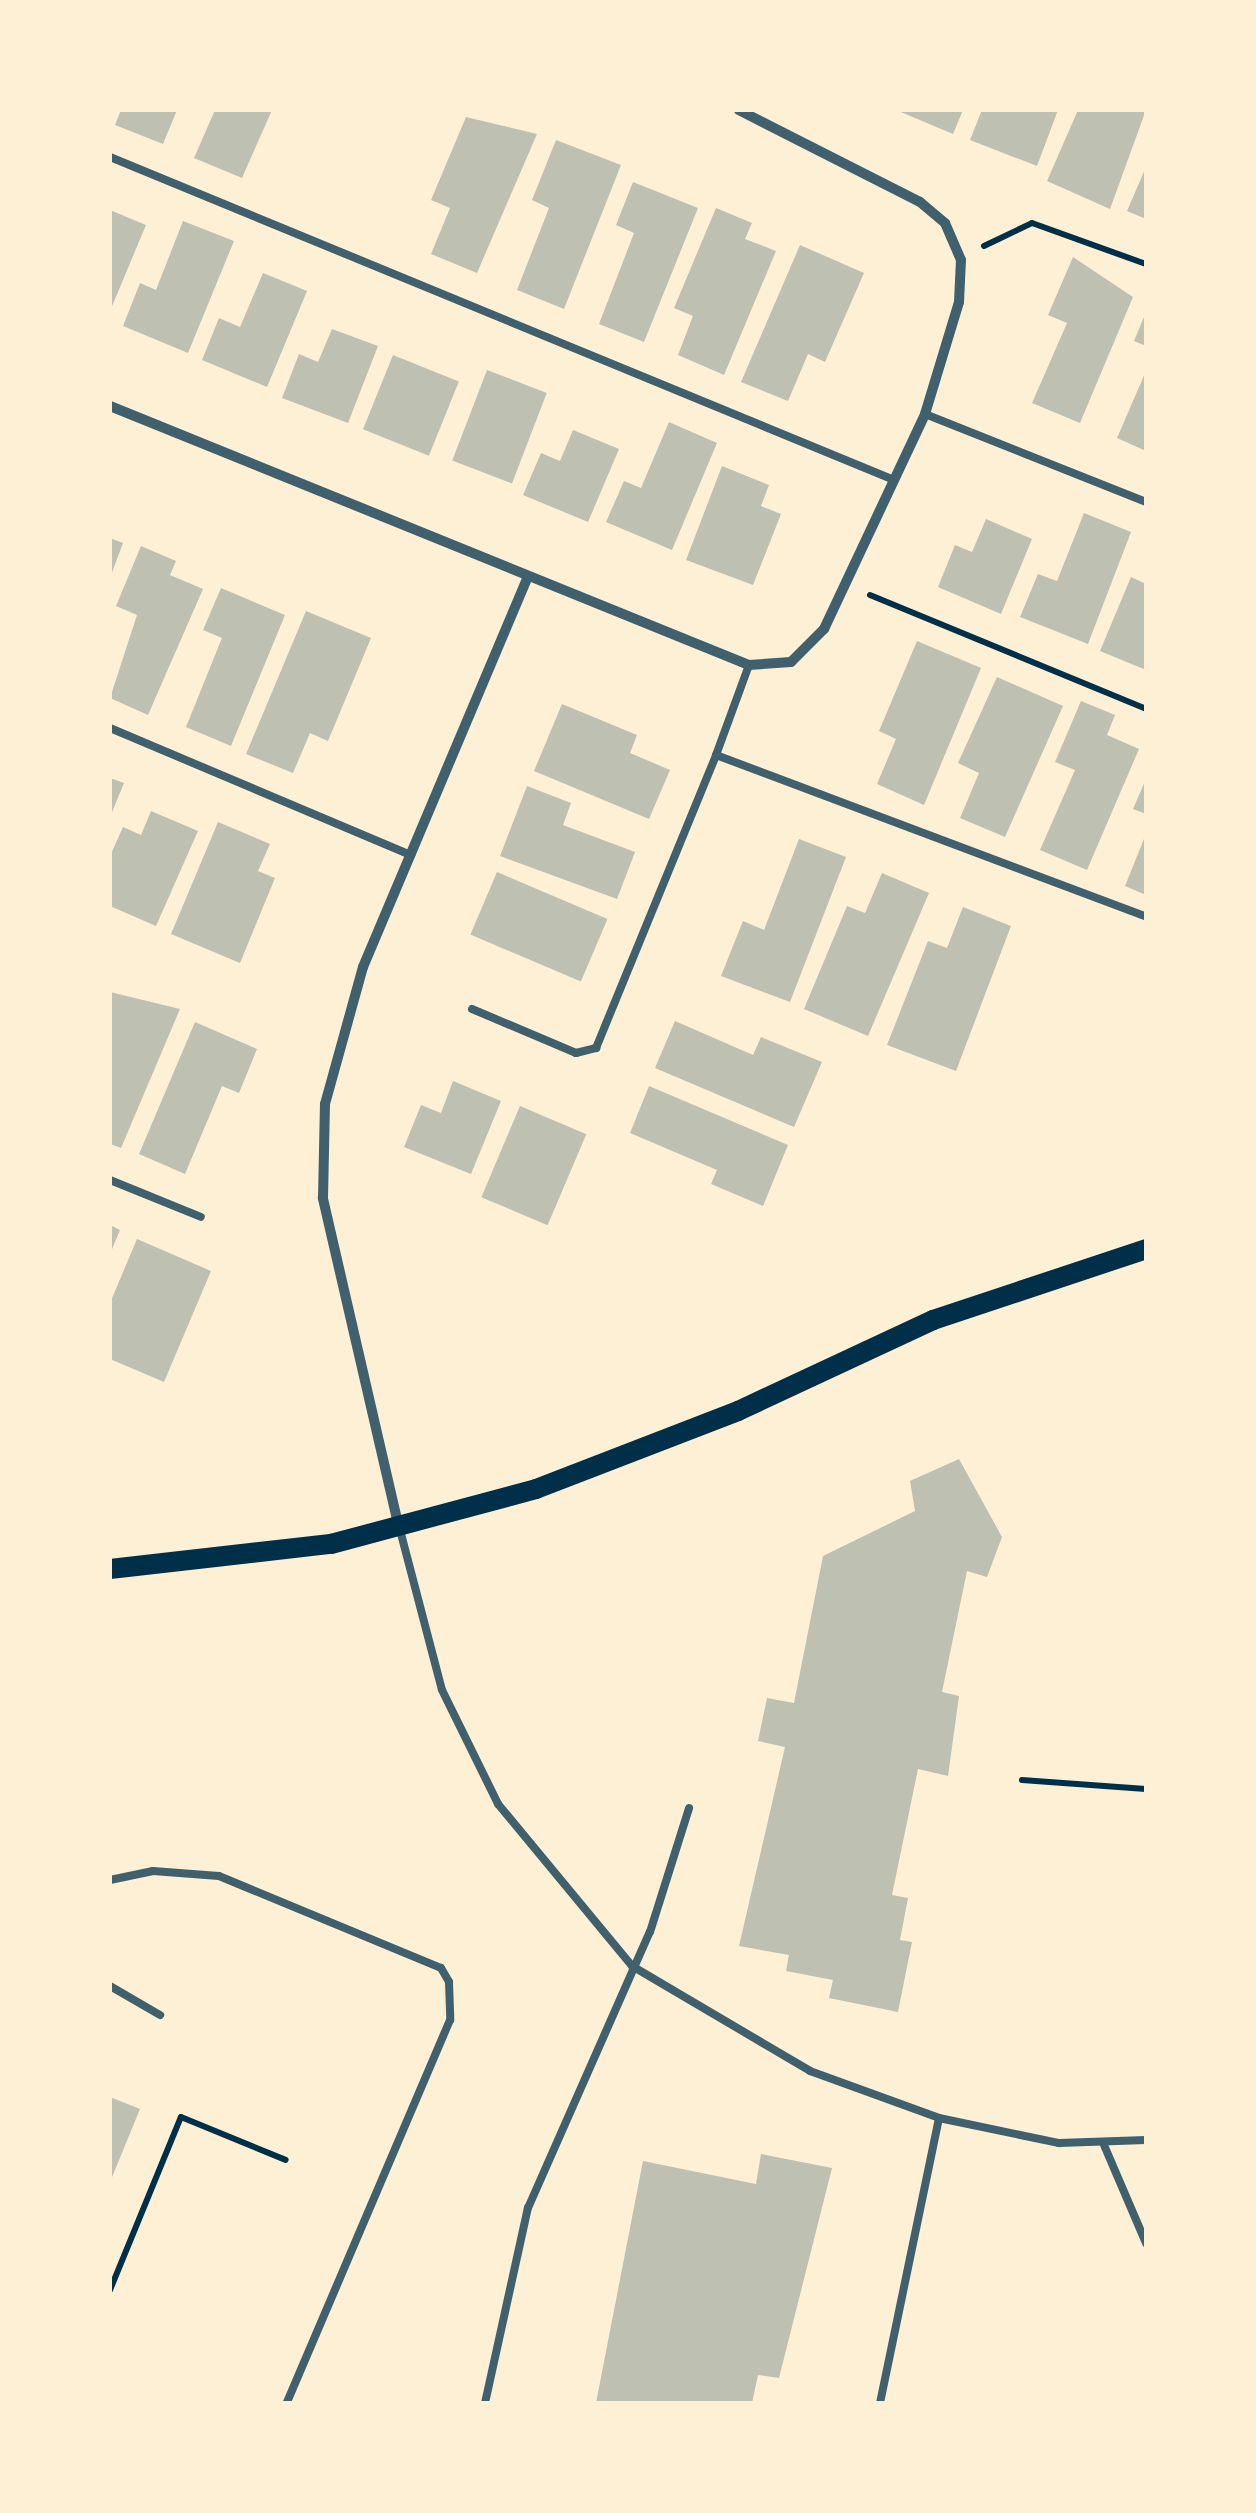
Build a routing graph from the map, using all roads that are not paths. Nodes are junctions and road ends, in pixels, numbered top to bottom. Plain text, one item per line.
1 (739, 110) edge
2 (110, 157) edge
3 (110, 406) edge
4 (925, 414) junction
5 (894, 480) junction
6 (1146, 502) edge
7 (528, 576) junction
8 (749, 665) junction
9 (110, 728) edge
10 (716, 755) junction
11 (410, 854) junction
12 (1146, 917) edge
13 (472, 1009) dead end
14 (110, 1180) edge
15 (201, 1217) dead end
16 (1146, 1248) edge
17 (400, 1530) junction
18 (110, 1568) edge
19 (689, 1808) dead end
20 (110, 1880) edge
21 (632, 1966) junction
22 (110, 1986) edge
23 (160, 2015) dead end
24 (938, 2118) junction
25 (1146, 2140) edge
26 (1104, 2145) junction
27 (1146, 2243) edge
28 (287, 2403) edge
29 (485, 2403) edge
30 (880, 2403) edge

1 - 4 street
2 - 5 lane
3 - 7 street
4 - 5 street
4 - 6 lane
5 - 8 street
7 - 8 street
7 - 11 street
8 - 10 lane
9 - 11 lane
10 - 12 lane
10 - 13 lane
11 - 17 street
14 - 15 lane
16 - 17 main road
17 - 18 main road
17 - 21 lane
19 - 21 lane
20 - 28 lane
21 - 24 lane
21 - 29 lane
22 - 23 lane
24 - 26 lane
24 - 30 lane
25 - 26 lane
26 - 27 lane

